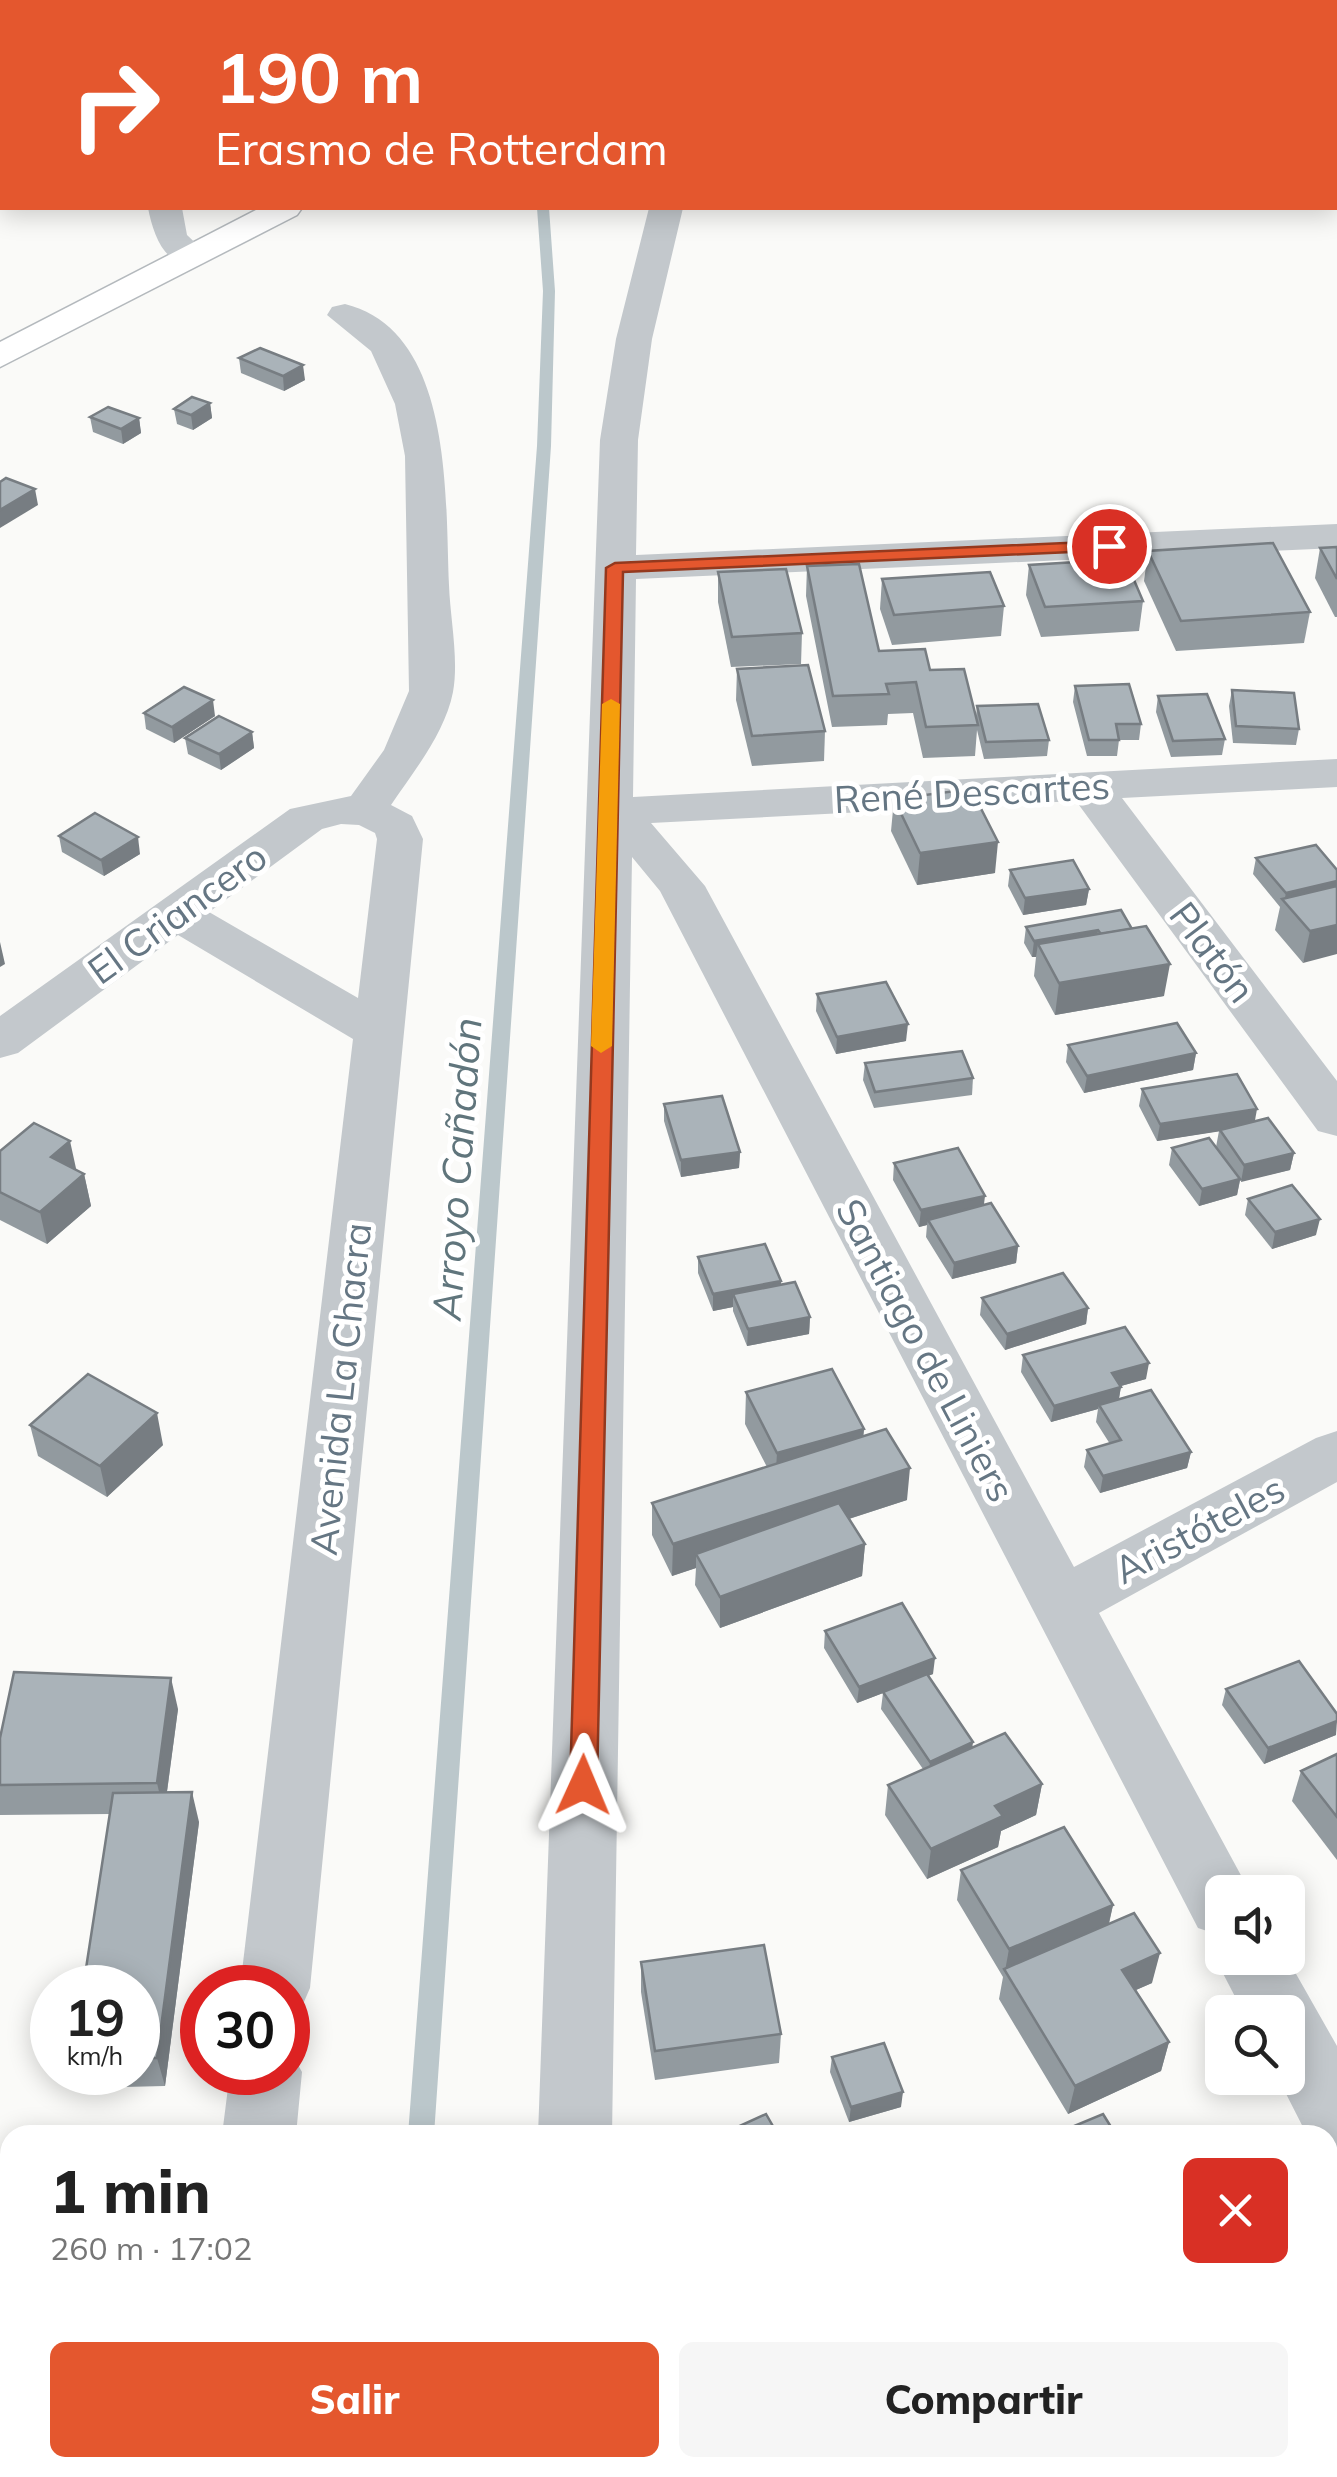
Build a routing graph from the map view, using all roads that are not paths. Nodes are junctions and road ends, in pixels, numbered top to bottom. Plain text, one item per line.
1 (166, 210) edge
2 (281, 210) edge
3 (666, 210) edge
4 (192, 256) junction
5 (345, 315) dead end
6 (0, 356) edge
7 (1337, 536) edge
8 (615, 568) junction
9 (1337, 773) edge
10 (1089, 786) junction
11 (364, 810) junction
12 (607, 812) junction
13 (176, 914) junction
14 (379, 1032) junction
15 (0, 1041) edge
16 (1337, 1118) edge
17 (1337, 1454) edge
18 (1060, 1604) junction
19 (1205, 1875) edge
20 (278, 1965) edge
21 (1305, 2058) edge
22 (263, 2095) edge
23 (1337, 2118) edge
24 (260, 2125) edge
25 (574, 2125) edge

1 - 4 street
2 - 4 highway
3 - 8 street
4 - 6 highway
5 - 11 street
7 - 8 street
8 - 12 street
9 - 10 street, René Descartes
10 - 12 street, René Descartes
10 - 16 street, Platón
11 - 13 street, El Criancero
11 - 14 street, Avenida La Chacra
12 - 18 street, Santiago de Liniers
12 - 25 street
13 - 14 street
13 - 15 street, El Criancero
14 - 20 street, Avenida La Chacra
17 - 18 street, Aristóteles
18 - 19 street, Santiago de Liniers
21 - 23 street
22 - 24 street

